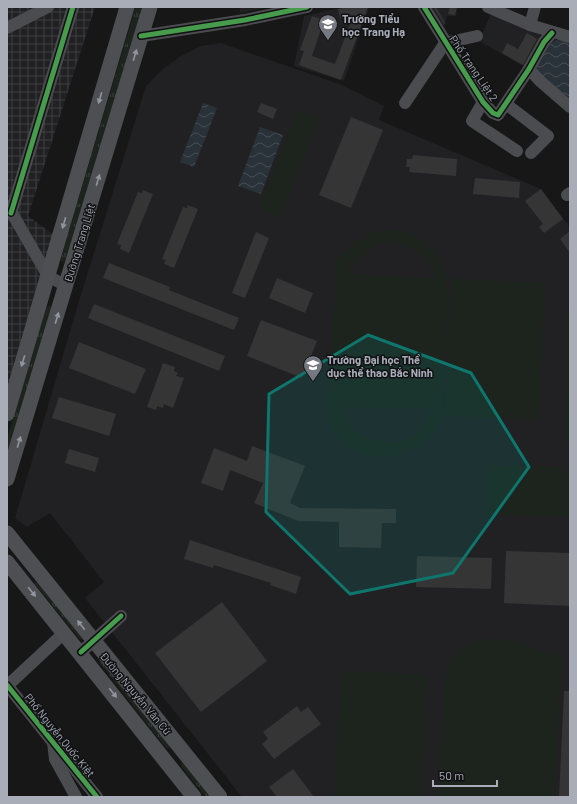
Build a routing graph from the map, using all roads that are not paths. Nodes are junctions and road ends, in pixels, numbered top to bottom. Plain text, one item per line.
1 (48, 7) edge
2 (73, 7) edge
3 (127, 7) edge
4 (150, 7) edge
5 (307, 7) edge
6 (424, 7) edge
7 (488, 7) edge
8 (535, 7) edge
9 (530, 25) junction
10 (7, 28) edge
11 (552, 33) junction
12 (141, 36) junction
13 (477, 36) dead end
14 (570, 37) edge
15 (445, 43) junction
16 (529, 69) junction
17 (482, 102) junction
18 (405, 103) dead end
19 (506, 104) junction
20 (570, 107) edge
21 (517, 151) dead end
22 (531, 153) dead end
23 (9, 208) edge
24 (48, 276) junction
25 (66, 286) junction
26 (7, 414) edge
27 (7, 479) edge
28 (7, 533) edge
29 (7, 562) edge
30 (121, 616) dead end
31 (64, 633) junction
32 (94, 642) junction
33 (80, 652) junction
34 (7, 686) edge
35 (53, 742) junction
36 (186, 753) junction
37 (170, 766) junction
38 (192, 796) edge
39 (76, 797) edge
40 (98, 797) edge
41 (220, 797) edge

1 - 10 street
2 - 23 street
3 -> 24 main road, Đường Trang Liệt
4 - 12 main road, Đường Trang Liệt
5 - 12 street
6 - 15 street, Phố Trang Liệt 2
7 - 9 street
8 - 9 street
9 - 11 street
11 - 14 street
11 - 16 street, Phố Trang Liệt 2
25 -> 12 main road, Đường Trang Liệt
13 - 15 street
15 - 17 street, Phố Trang Liệt 2
15 - 18 street
16 - 19 street, Phố Trang Liệt 2
16 - 20 street
17 - 19 street, Phố Trang Liệt 2
17 - 21 street
19 - 22 street
23 - 24 street
24 - 25 street
24 -> 26 main road, Đường Trang Liệt
27 -> 25 main road, Đường Trang Liệt
32 -> 28 main road, Đường Nguyễn Văn Cừ
29 -> 31 main road, Đường Nguyễn Văn Cừ
30 - 32 street
31 - 33 main road, Đường Nguyễn Văn Cừ
31 - 34 street
32 - 33 street
32 - 36 main road, Đường Nguyễn Văn Cừ
33 -> 37 main road, Đường Nguyễn Văn Cừ
34 - 35 street, Phố Nguyễn Quốc Kiệt
35 - 39 street
35 - 40 street, Phố Nguyễn Quốc Kiệt
36 - 37 main road
36 - 41 main road, Đường Nguyễn Văn Cừ
37 - 38 main road, Đường Nguyễn Văn Cừ

